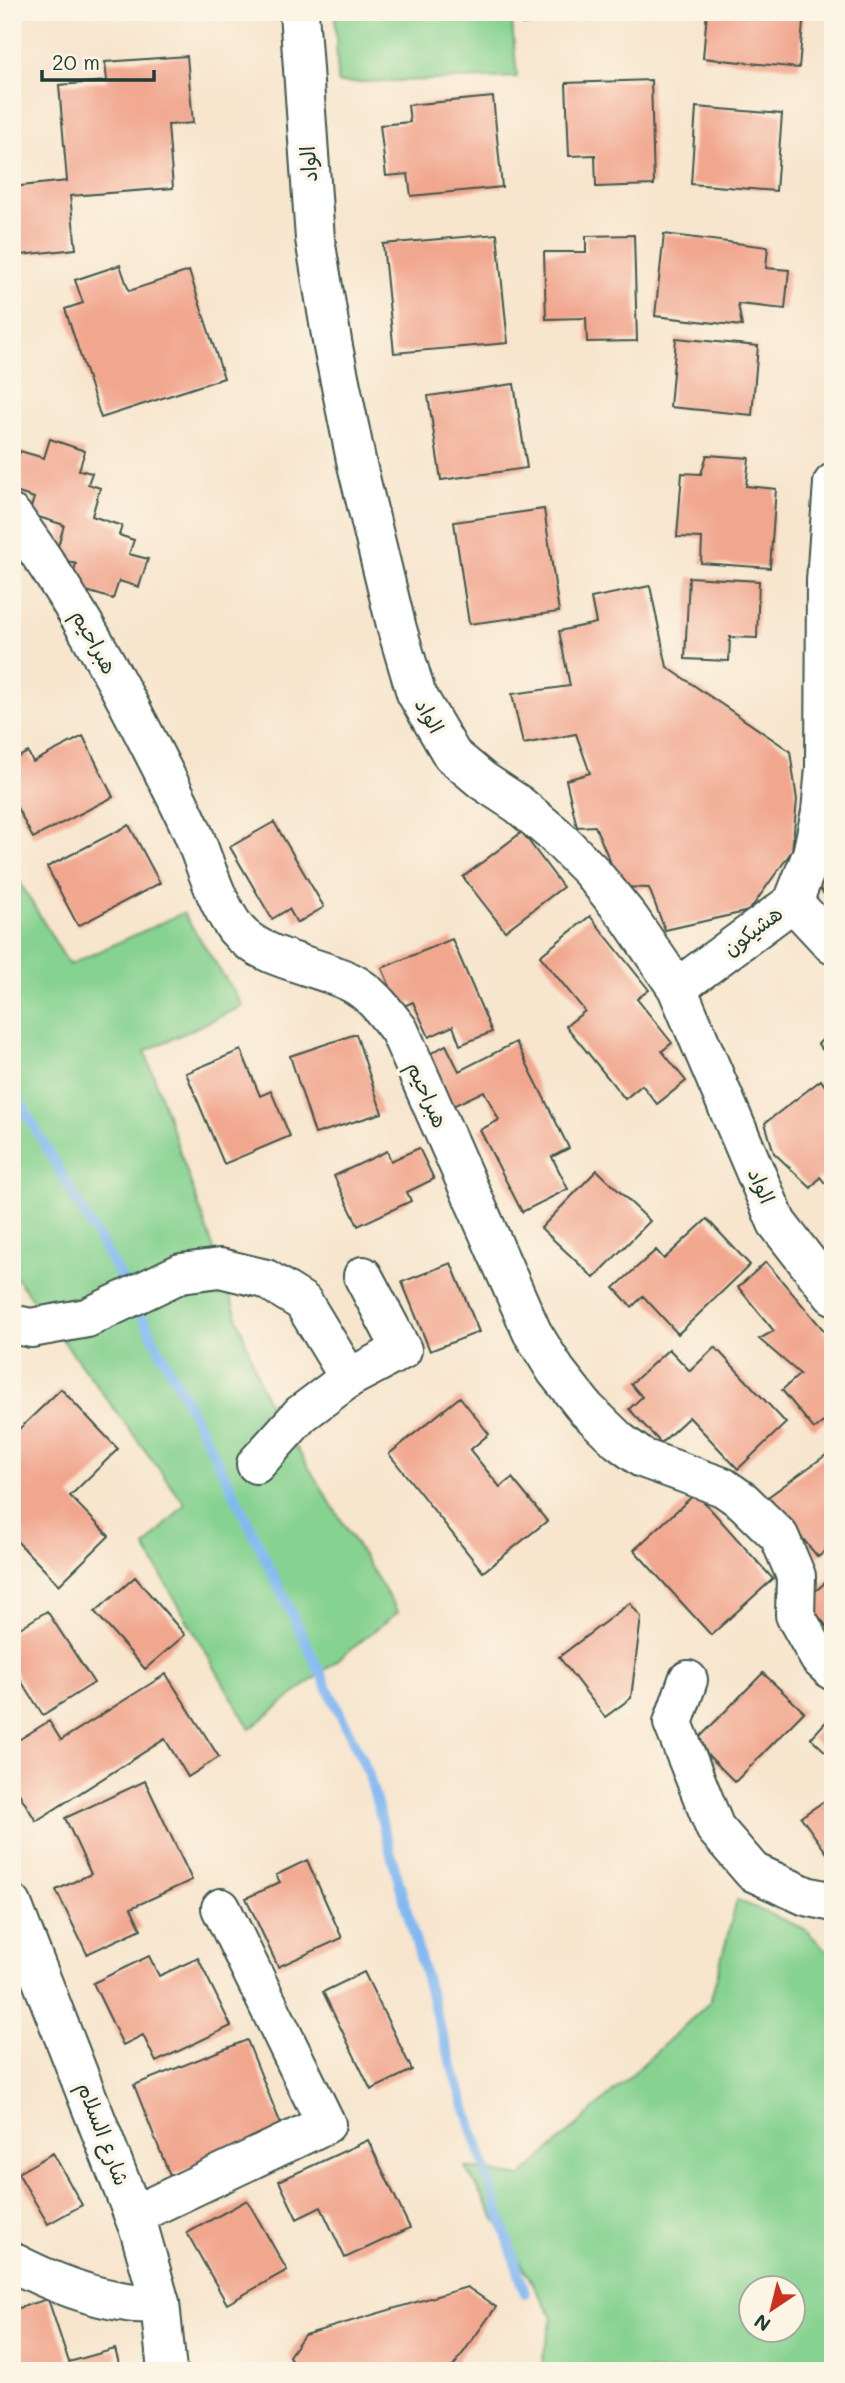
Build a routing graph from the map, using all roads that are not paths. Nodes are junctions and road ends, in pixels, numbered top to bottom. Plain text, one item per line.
1 (299, 12) edge
2 (833, 483) edge
3 (12, 515) edge
4 (793, 902) junction
5 (833, 945) edge
6 (677, 988) junction
7 (363, 1276) dead end
8 (833, 1295) edge
9 (12, 1324) edge
10 (349, 1378) junction
11 (256, 1464) dead end
12 (833, 1671) edge
13 (688, 1680) dead end
14 (833, 1902) edge
15 (12, 1904) edge
16 (221, 1908) dead end
17 (134, 2215) junction
18 (12, 2262) edge
19 (160, 2303) junction
20 (167, 2371) edge

1 - 6 street, الواد
2 - 4 street, هشيكون
3 - 12 street, هبراحيم
4 - 5 street
4 - 6 street, هشيكون
6 - 8 street, الواد
7 - 10 street
9 - 10 street
10 - 11 street
13 - 14 street
15 - 17 street, شارع السلام
16 - 17 street
17 - 19 street, شارع السلام
18 - 19 street
19 - 20 street, شارع السلام

